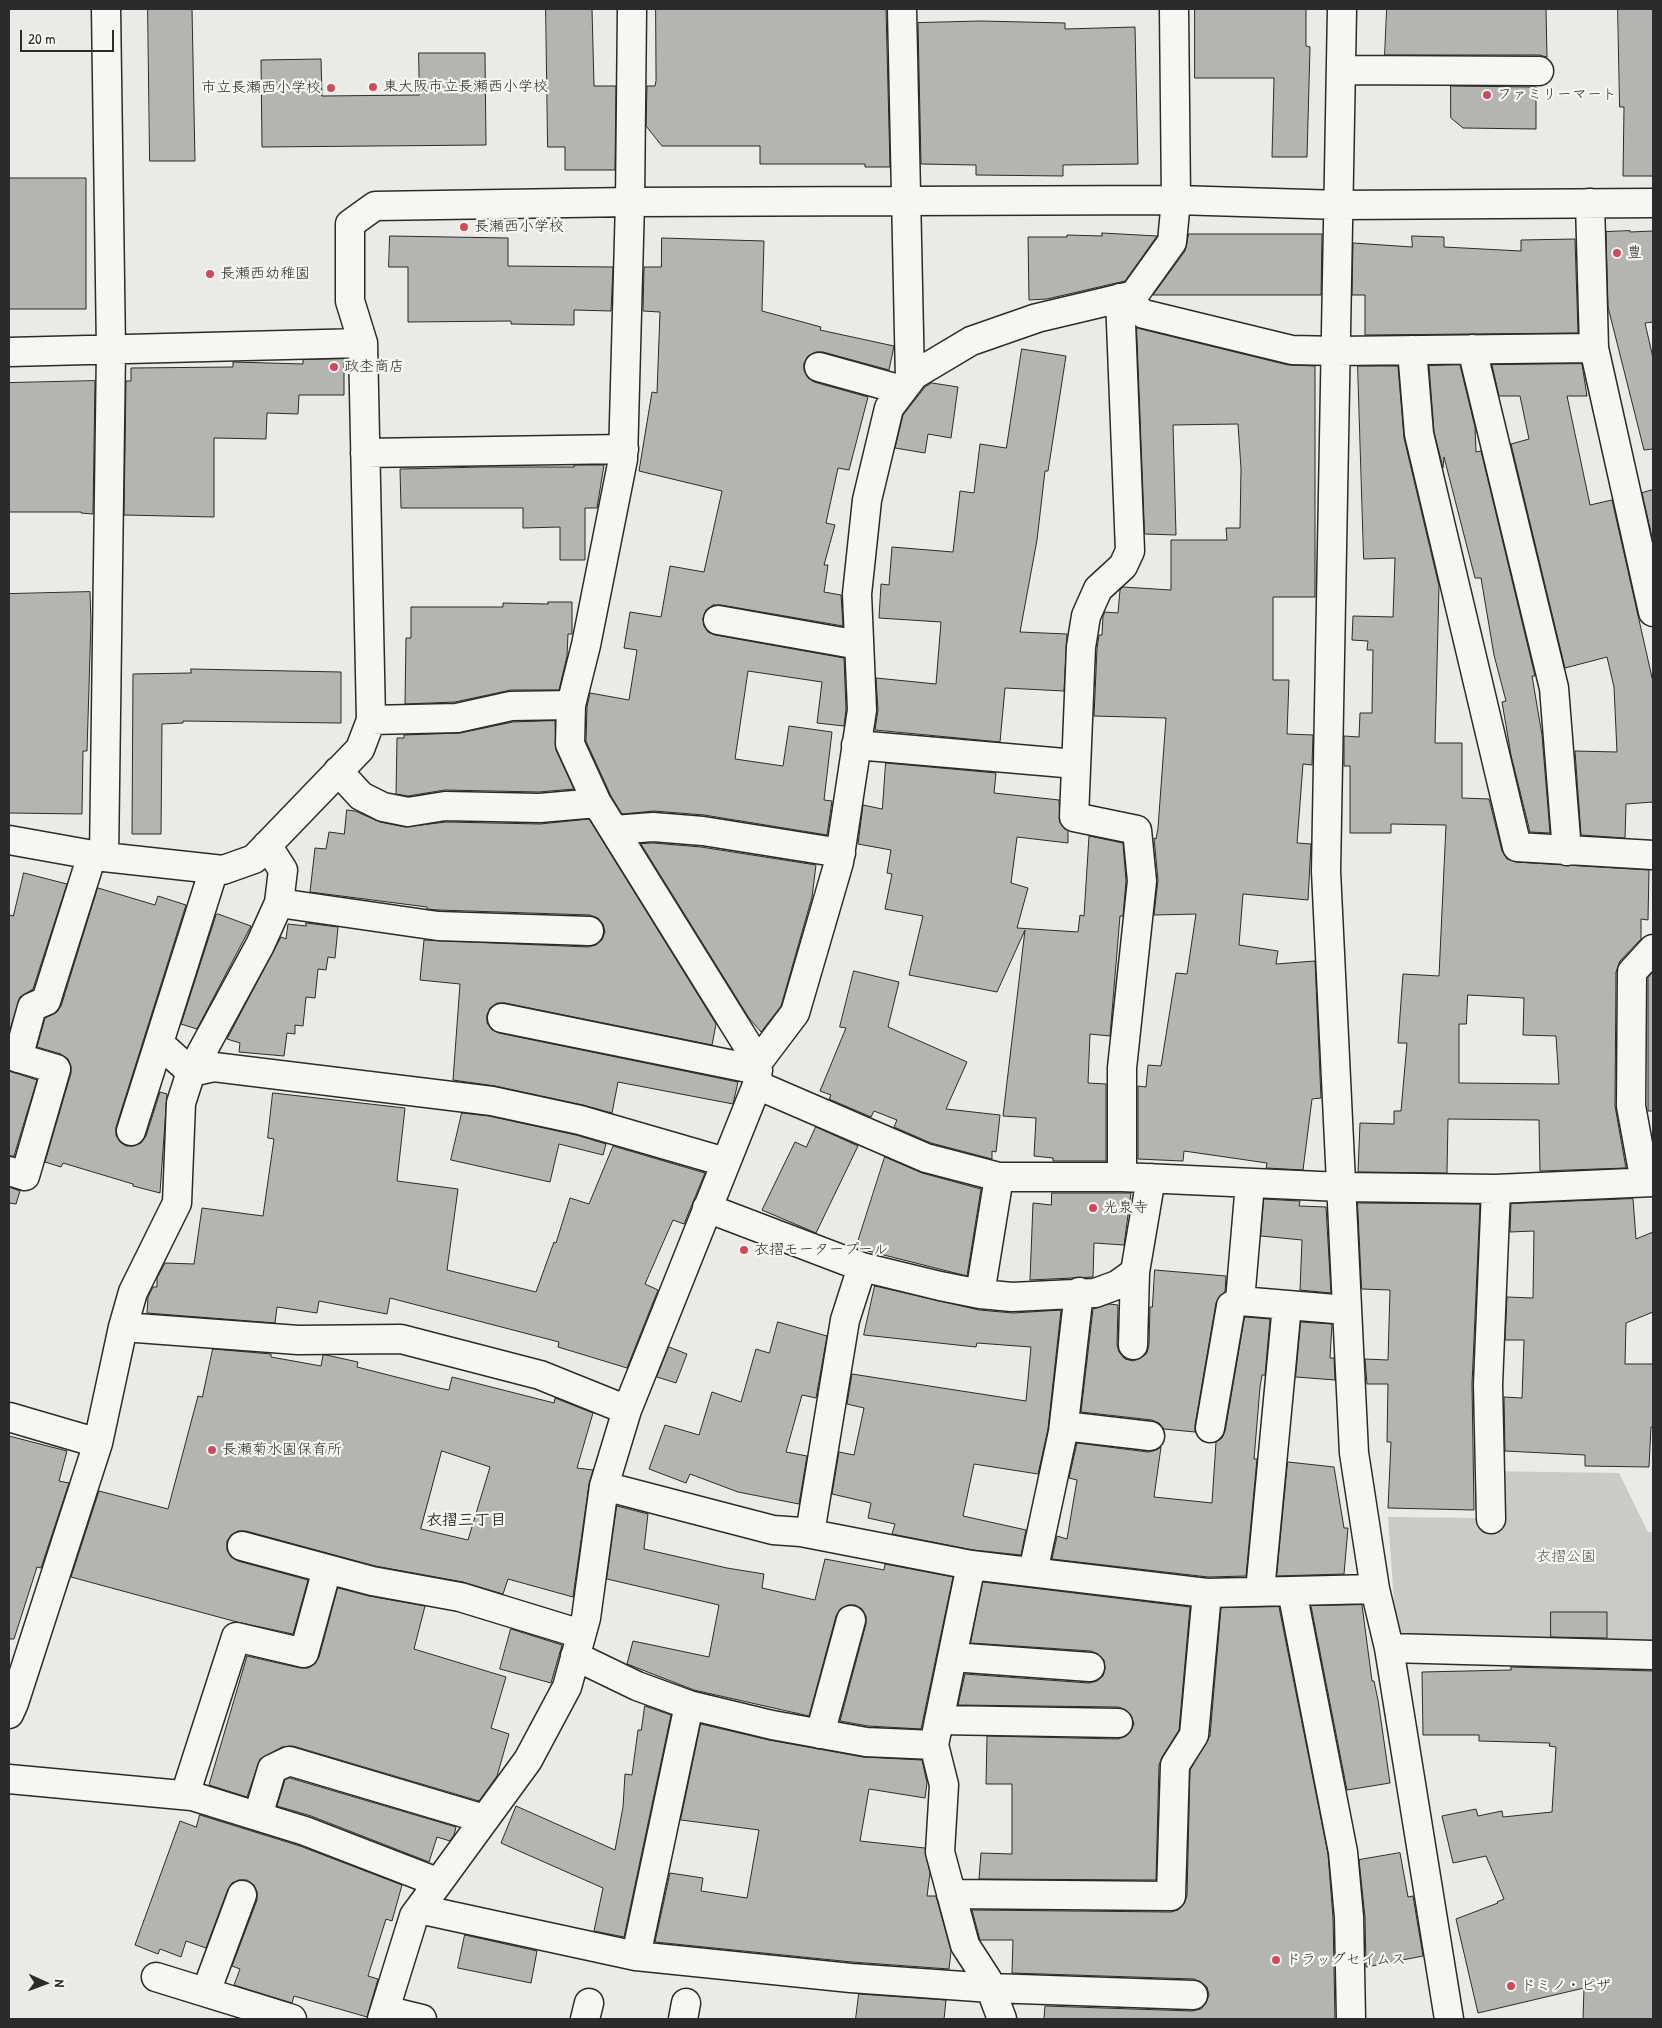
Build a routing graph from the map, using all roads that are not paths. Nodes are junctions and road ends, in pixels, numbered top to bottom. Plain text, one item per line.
1 (106, 9) edge
2 (632, 9) edge
3 (902, 9) edge
4 (1174, 9) edge
5 (1342, 9) edge
6 (1341, 70) junction
7 (1539, 71) dead end
8 (1176, 200) junction
9 (906, 201) junction
10 (630, 202) junction
11 (1590, 202) junction
12 (1653, 203) edge
13 (1340, 205) junction
14 (1120, 298) junction
15 (363, 342) junction
16 (1594, 348) junction
17 (1472, 349) junction
18 (110, 350) junction
19 (1412, 350) junction
20 (1336, 351) junction
21 (9, 352) edge
22 (819, 367) dead end
23 (906, 385) junction
24 (624, 449) junction
25 (365, 453) junction
26 (1653, 612) edge
27 (718, 620) dead end
28 (859, 644) junction
29 (571, 705) junction
30 (371, 720) junction
31 (856, 745) junction
32 (1076, 764) junction
33 (338, 771) junction
34 (597, 803) junction
35 (614, 830) junction
36 (9, 840) edge
37 (267, 845) junction
38 (1567, 851) junction
39 (841, 853) junction
40 (1653, 855) edge
41 (98, 856) junction
42 (214, 869) junction
43 (279, 903) junction
44 (589, 931) dead end
45 (1653, 949) edge
46 (502, 1018) dead end
47 (159, 1043) junction
48 (13, 1057) edge
49 (191, 1072) junction
50 (758, 1072) junction
51 (131, 1131) dead end
52 (726, 1162) junction
53 (9, 1171) edge
54 (999, 1177) junction
55 (1122, 1177) junction
56 (1152, 1178) junction
57 (1250, 1182) junction
58 (1649, 1182) edge
59 (1341, 1187) junction
60 (1496, 1189) junction
61 (707, 1208) junction
62 (862, 1267) junction
63 (1135, 1272) junction
64 (1079, 1292) junction
65 (980, 1294) junction
66 (1240, 1300) junction
67 (1287, 1305) junction
68 (1347, 1310) junction
69 (124, 1327) junction
70 (1133, 1345) dead end
71 (627, 1410) junction
72 (9, 1417) edge
73 (1064, 1426) junction
74 (1210, 1428) dead end
75 (1150, 1436) dead end
76 (98, 1443) junction
77 (604, 1486) junction
78 (1491, 1519) dead end
79 (810, 1533) junction
80 (242, 1546) dead end
81 (972, 1565) junction
82 (326, 1569) junction
83 (1033, 1572) junction
84 (1375, 1589) junction
85 (1260, 1591) junction
86 (1292, 1591) junction
87 (1207, 1593) junction
88 (851, 1620) dead end
89 (578, 1645) junction
90 (1389, 1648) junction
91 (1653, 1655) edge
92 (952, 1657) junction
93 (1090, 1667) dead end
94 (689, 1705) junction
95 (9, 1714) edge
96 (1118, 1723) dead end
97 (937, 1733) junction
98 (820, 1734) junction
99 (9, 1779) edge
100 (185, 1795) junction
101 (258, 1816) junction
102 (484, 1819) junction
103 (437, 1882) junction
104 (951, 1894) junction
105 (242, 1895) dead end
106 (419, 1909) junction
107 (636, 1956) junction
108 (156, 1977) dead end
109 (991, 1988) junction
110 (206, 1992) junction
111 (1193, 1996) dead end
112 (383, 2015) edge
113 (292, 2019) edge
114 (422, 2019) edge
115 (1002, 2019) edge
116 (1351, 2019) edge
117 (1449, 2019) edge

1 - 18 street
2 - 10 street
3 - 9 street
4 - 8 street
5 - 6 street
6 - 7 street
6 - 13 street
8 - 9 street
8 - 13 street
8 - 14 street
9 - 10 street
9 - 23 street
10 - 15 street
10 - 24 street
11 - 12 street
11 - 13 street
11 - 16 street
13 - 20 street
14 - 20 street
14 - 23 street
14 - 32 street
15 - 18 street
15 - 25 street
16 - 17 street
16 - 26 street
17 - 19 street
17 - 38 street
18 - 21 street
18 - 41 street
19 - 20 street
19 - 38 street
20 - 59 street
22 - 23 street
23 - 28 street
24 - 25 street
24 - 29 street
25 - 30 street
27 - 28 street
28 - 31 street
29 - 30 street
29 - 34 street
30 - 33 street
31 - 32 street
31 - 39 street
32 - 55 street
33 - 34 street
33 - 37 street
34 - 35 street
35 - 39 street
35 - 50 street
36 - 41 street
37 - 42 street
37 - 43 street
38 - 40 street
39 - 50 street
41 - 42 street
41 - 48 street
42 - 47 street
43 - 44 street
43 - 49 street
45 - 58 street
46 - 50 street
47 - 49 street
47 - 51 street
48 - 53 street
49 - 52 street
49 - 69 street
50 - 52 street
50 - 54 street
52 - 61 street
54 - 55 street
54 - 65 street
55 - 56 street
56 - 57 street
56 - 63 street
57 - 59 street
57 - 66 street
58 - 60 street
59 - 60 street
59 - 68 street
60 - 78 street
61 - 62 street
61 - 71 street
62 - 65 street
62 - 79 street
63 - 64 street
63 - 70 street
64 - 65 street
64 - 73 street
66 - 67 street
66 - 74 street
67 - 68 street
67 - 85 street
68 - 84 street
69 - 71 street
69 - 76 street
71 - 77 street
72 - 76 street
73 - 75 street
73 - 83 street
76 - 95 street
77 - 79 street
77 - 89 street
79 - 81 street
80 - 82 street
81 - 83 street
81 - 92 street
82 - 89 street
82 - 100 street
83 - 87 street
84 - 86 street
84 - 90 street
85 - 86 street
85 - 87 street
86 - 116 street
87 - 104 street
88 - 98 street
89 - 94 street
89 - 102 street
90 - 91 street
90 - 117 street
92 - 93 street
92 - 97 street
94 - 98 street
94 - 107 street
96 - 97 street
97 - 98 street
97 - 104 street
99 - 100 street
100 - 101 street
101 - 102 street
101 - 103 street
102 - 103 street
103 - 106 street
104 - 109 street
105 - 110 street
106 - 107 street
106 - 112 street
107 - 109 street
108 - 110 street
109 - 111 street
109 - 115 street
110 - 113 street
112 - 114 street

